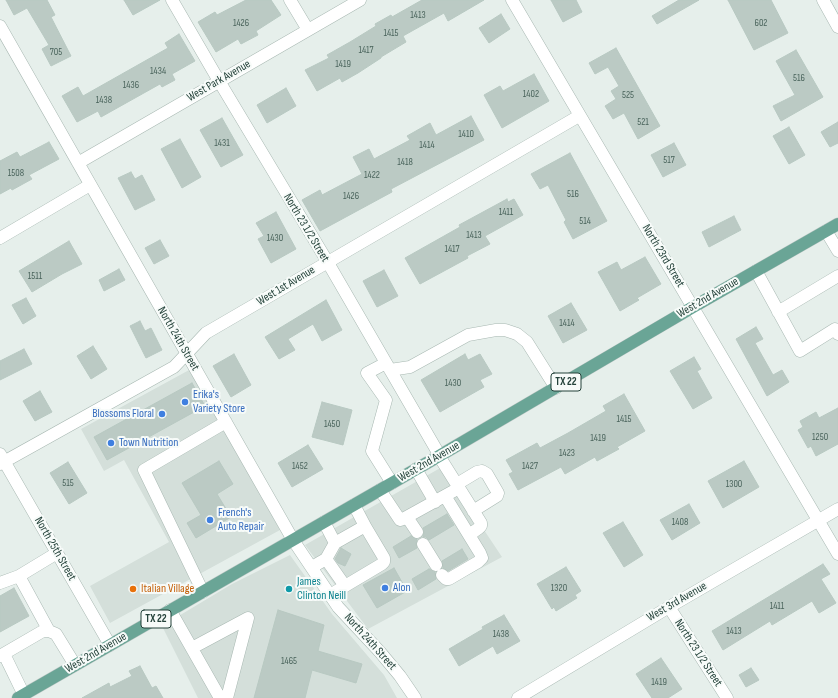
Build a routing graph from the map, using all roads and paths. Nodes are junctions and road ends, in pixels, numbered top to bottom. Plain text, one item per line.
1 (172, 0) edge
2 (290, 0) edge
3 (360, 0) edge
4 (512, 0) edge
5 (822, 0) edge
6 (0, 26) edge
7 (838, 27) edge
8 (308, 30) junction
9 (219, 81) junction
10 (579, 116) junction
11 (78, 163) junction
12 (90, 185) junction
13 (838, 224) edge
14 (826, 231) junction
15 (0, 238) edge
16 (838, 251) edge
17 (327, 261) junction
18 (756, 271) junction
19 (838, 276) edge
20 (693, 307) junction
21 (778, 312) junction
22 (838, 334) edge
23 (187, 354) junction
24 (388, 367) junction
25 (556, 388) junction
26 (226, 422) junction
27 (440, 456) junction
28 (1, 460) edge
29 (416, 469) junction
30 (392, 483) junction
31 (458, 486) junction
32 (380, 490) junction
33 (440, 499) junction
34 (354, 505) junction
35 (838, 509) edge
36 (473, 511) junction
37 (407, 517) junction
38 (819, 520) junction
39 (324, 522) junction
40 (366, 526) junction
41 (417, 532) dead end
42 (469, 535) junction
43 (293, 540) junction
44 (335, 543) junction
45 (424, 544) dead end
46 (57, 553) junction
47 (838, 554) edge
48 (326, 559) junction
49 (312, 567) junction
50 (19, 576) junction
51 (0, 583) edge
52 (345, 586) junction
53 (203, 592) junction
54 (330, 594) junction
55 (669, 607) junction
56 (170, 610) junction
57 (49, 631) junction
58 (110, 645) junction
59 (192, 648) junction
60 (2, 655) edge
61 (75, 665) junction
62 (21, 696) edge
63 (220, 698) edge
64 (227, 698) edge
65 (415, 698) edge
66 (518, 698) edge
67 (726, 698) edge

1 - 9 street, North 23 1/2 Street
2 - 8 street
3 - 8 street, West Park Avenue
4 - 10 street, North 23rd Street
5 - 7 street
6 - 11 street, North 24th Street
8 - 9 street, West Park Avenue
9 - 11 street, West Park Avenue
9 - 17 street, North 23 1/2 Street
10 - 17 street, West 1st Avenue
10 - 20 street, North 23rd Street
11 - 12 street, North 24th Street
12 - 15 street
12 - 23 street, North 24th Street
13 - 14 main road, West 2nd Avenue / TX 22
14 - 16 street
14 - 18 main road, West 2nd Avenue / TX 22
17 - 23 street, West 1st Avenue
17 - 24 street, North 23 1/2 Street
18 - 20 main road, West 2nd Avenue / TX 22
18 - 21 street
19 - 21 street
20 - 25 main road, West 2nd Avenue / TX 22
20 - 38 street, North 23rd Street
21 - 22 street
23 - 26 street, North 24th Street
23 - 28 street, West 1st Avenue
24 - 25 street
24 - 27 street, North 23 1/2 Street
24 - 30 street
25 - 27 main road, West 2nd Avenue / TX 22
26 - 43 street, North 24th Street
26 - 53 street
27 - 29 main road, West 2nd Avenue / TX 22
27 - 31 street, North 23 1/2 Street
28 - 46 street, North 25th Street
29 - 30 main road, West 2nd Avenue / TX 22
29 - 33 street
30 - 32 main road, West 2nd Avenue / TX 22
31 - 33 street
31 - 36 street, North 23 1/2 Street
31 - 36 street
32 - 34 main road, West 2nd Avenue / TX 22
32 - 37 street
33 - 37 street
33 - 42 street
34 - 39 main road, West 2nd Avenue / TX 22
34 - 40 street
35 - 38 street, West 3rd Avenue
36 - 42 street, North 23 1/2 Street
37 - 41 street
38 - 47 street, North 23rd Street
38 - 55 street, West 3rd Avenue
39 - 43 main road, West 2nd Avenue / TX 22
39 - 44 street
40 - 44 street
40 - 52 street
42 - 45 street
43 - 49 street, North 24th Street
43 - 53 main road, West 2nd Avenue / TX 22
44 - 48 street
46 - 50 street
46 - 58 street, North 25th Street
48 - 49 street
48 - 52 street
49 - 54 street, North 24th Street
50 - 51 street
50 - 57 street
52 - 54 street
53 - 56 main road, West 2nd Avenue / TX 22
54 - 65 street, North 24th Street
55 - 66 street, West 3rd Avenue
55 - 67 street, North 23 1/2 Street
56 - 58 main road, West 2nd Avenue / TX 22
56 - 59 street
57 - 60 street
57 - 61 street
58 - 61 main road, West 2nd Avenue / TX 22
59 - 63 street
59 - 64 street
60 - 62 street
61 - 62 main road, West 2nd Avenue / TX 22

